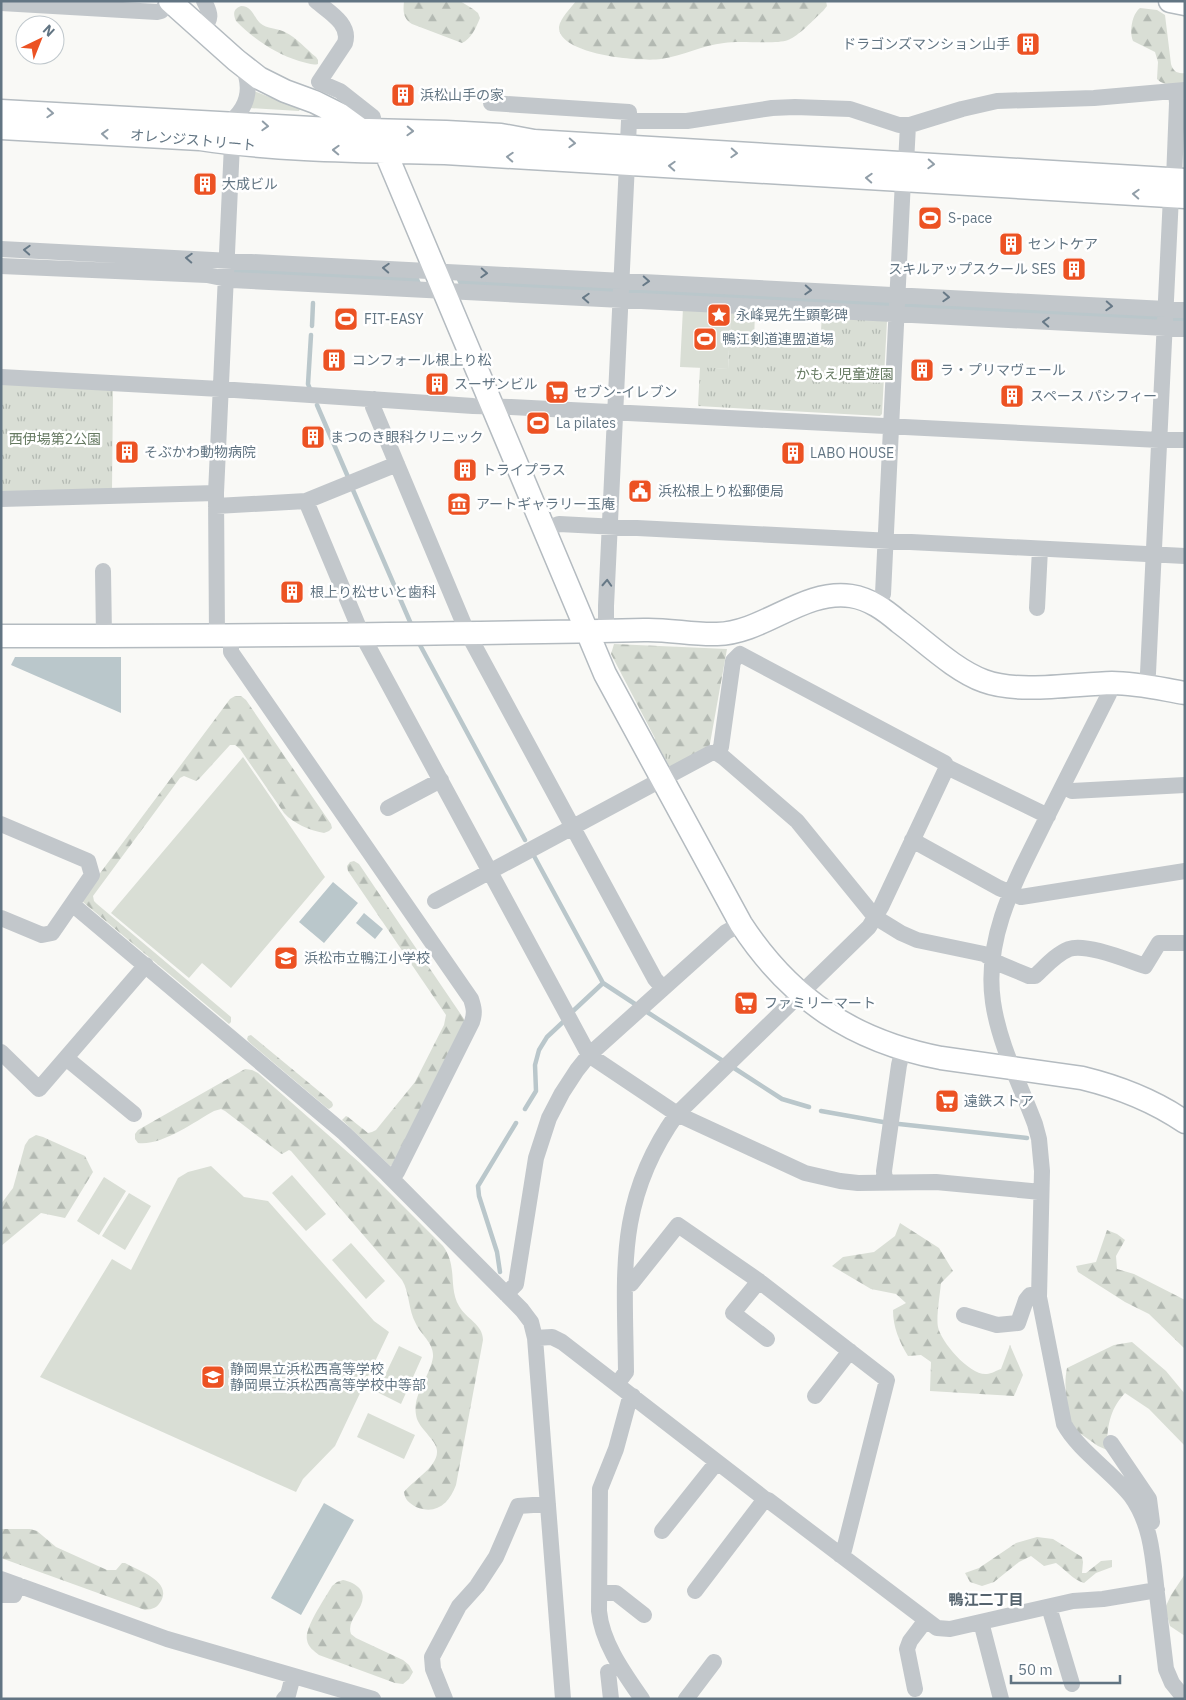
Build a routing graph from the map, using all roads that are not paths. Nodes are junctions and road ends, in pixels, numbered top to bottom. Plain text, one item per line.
1 (204, 1) edge
2 (316, 1) edge
3 (1170, 1) edge
4 (170, 2) edge
5 (1, 3) edge
6 (1185, 4) edge
7 (202, 30) junction
8 (242, 65) junction
9 (1180, 90) edge
10 (491, 103) dead end
11 (1, 111) edge
12 (629, 121) junction
13 (908, 125) junction
14 (1, 128) edge
15 (367, 130) junction
16 (230, 134) junction
17 (385, 151) junction
18 (627, 155) junction
19 (905, 172) junction
20 (1178, 188) edge
21 (1, 249) edge
22 (227, 260) junction
23 (1, 266) edge
24 (226, 279) junction
25 (439, 280) junction
26 (621, 290) junction
27 (897, 304) junction
28 (1185, 310) edge
29 (1165, 318) junction
30 (1185, 329) edge
31 (1, 377) edge
32 (220, 389) junction
33 (374, 399) junction
34 (492, 406) junction
35 (615, 412) junction
36 (891, 426) junction
37 (1159, 440) junction
38 (1185, 440) edge
39 (397, 464) junction
40 (1, 499) edge
41 (216, 500) junction
42 (306, 502) junction
43 (610, 526) junction
44 (544, 530) junction
45 (886, 540) junction
46 (1040, 549) junction
47 (1154, 555) junction
48 (1185, 556) edge
49 (103, 571) dead end
50 (877, 605) junction
51 (1037, 608) dead end
52 (597, 632) junction
53 (468, 634) junction
54 (362, 635) junction
55 (1, 636) edge
56 (104, 636) junction
57 (224, 636) junction
58 (1108, 683) junction
59 (1146, 686) junction
60 (1185, 693) edge
61 (717, 753) junction
62 (947, 767) junction
63 (662, 779) junction
64 (441, 780) junction
65 (1185, 785) edge
66 (1063, 786) junction
67 (388, 808) dead end
68 (1048, 816) junction
69 (1, 824) edge
70 (573, 827) junction
71 (912, 840) junction
72 (1185, 871) edge
73 (490, 872) junction
74 (1010, 892) junction
75 (435, 901) dead end
76 (72, 904) junction
77 (876, 917) junction
78 (1, 918) edge
79 (741, 924) junction
80 (1185, 943) edge
81 (992, 958) junction
82 (146, 965) junction
83 (663, 988) junction
84 (800, 995) junction
85 (903, 1049) junction
86 (1, 1052) edge
87 (589, 1055) junction
88 (66, 1058) junction
89 (1013, 1068) junction
90 (134, 1114) dead end
91 (677, 1114) junction
92 (1185, 1122) edge
93 (391, 1178) junction
94 (885, 1182) junction
95 (1041, 1192) junction
96 (759, 1281) junction
97 (625, 1284) junction
98 (506, 1294) junction
99 (1039, 1295) junction
100 (964, 1314) dead end
101 (535, 1338) junction
102 (767, 1340) dead end
103 (850, 1351) junction
104 (617, 1384) junction
105 (633, 1396) junction
106 (815, 1396) dead end
107 (1111, 1443) dead end
108 (717, 1462) junction
109 (765, 1499) junction
110 (548, 1504) junction
111 (1146, 1524) junction
112 (662, 1531) dead end
113 (840, 1555) junction
114 (1, 1580) edge
115 (18, 1585) junction
116 (1157, 1590) junction
117 (694, 1591) dead end
118 (600, 1593) junction
119 (1, 1595) edge
120 (1049, 1606) junction
121 (644, 1615) dead end
122 (926, 1620) junction
123 (981, 1622) junction
124 (714, 1662) dead end
125 (608, 1672) dead end
126 (293, 1676) junction
127 (1072, 1684) dead end
128 (914, 1689) dead end
129 (350, 1696) edge
130 (284, 1699) edge
131 (372, 1699) edge
132 (445, 1699) edge
133 (563, 1699) edge
134 (611, 1699) edge
135 (642, 1699) edge
136 (686, 1699) edge
137 (1001, 1699) edge
138 (1184, 1699) edge

1 - 7 street
2 - 15 street
3 - 6 street
4 - 5 street
4 - 7 street
7 - 8 street
8 - 15 street
8 - 16 street
9 - 13 street
9 - 20 street
10 - 12 street
11 -> 16 street, オレンジストリート
12 - 13 street
12 - 18 street
13 - 19 street
16 -> 14 street, オレンジストリート
16 -> 15 street, オレンジストリート
15 - 17 street
15 -> 18 street, オレンジストリート
17 -> 16 street, オレンジストリート
16 - 22 street
18 -> 17 street, オレンジストリート
17 - 25 street
18 - 19 street
18 - 26 street
19 - 20 street
19 - 27 street
20 - 29 street
22 -> 21 street
22 - 24 street
25 -> 22 street
23 - 24 street
24 - 25 street
24 - 32 street
25 - 26 street
25 - 34 street
26 - 27 street
26 - 35 street
27 - 29 street
27 - 36 street
28 - 29 street
29 - 30 street
29 - 37 street
31 - 32 street
32 - 33 street
32 - 41 street
33 - 34 street
33 - 39 street
34 - 35 street
34 - 44 street
35 - 36 street
35 - 43 street
36 - 37 street
36 - 45 street
37 - 38 street
37 - 47 street
39 - 42 street
39 - 53 street
40 - 41 street
41 - 42 street
41 - 57 street
42 - 54 street
43 - 44 street
43 - 45 street
52 -> 43 street
44 - 52 street
45 - 46 street
45 - 50 street
46 - 47 street
46 - 51 street
47 - 48 street
47 - 59 street
49 - 56 street
50 - 52 street
50 - 58 street
52 - 53 street
52 - 63 street
53 - 54 street
53 - 70 street
54 - 57 street
54 - 64 street
55 - 56 street
56 - 57 street
57 - 93 street
58 - 59 street
58 - 66 street
59 - 60 street
61 - 62 street
61 - 63 street
61 - 77 street
62 - 68 street
62 - 71 street
63 - 70 street
63 - 79 street
64 - 67 street
64 - 73 street
65 - 66 street
66 - 68 street
68 - 74 street
69 - 76 street
70 - 73 street
70 - 83 street
71 - 74 street
71 - 77 street
72 - 74 street
73 - 75 street
73 - 87 street
74 - 81 street
76 - 78 street
76 - 82 street
77 - 81 street
77 - 84 street
79 - 83 street
79 - 84 street
80 - 81 street
81 - 89 street
82 - 88 street
82 - 93 street
83 - 87 street
84 - 85 street
84 - 91 street
85 - 89 street
85 - 94 street
86 - 88 street
87 - 91 street
87 - 98 street
88 - 90 street
89 - 92 street
89 - 95 street
91 - 94 street
91 - 97 street
93 - 98 street
94 - 95 street
95 - 99 street
96 - 97 street
96 - 102 street
96 - 103 street
97 - 104 street
98 - 101 street
99 - 100 street
99 - 111 street
101 - 104 street
101 - 110 street
103 - 106 street
103 - 113 street
104 - 105 street
105 - 108 street
105 - 118 street
107 - 111 street
108 - 109 street
108 - 112 street
109 - 113 street
109 - 117 street
110 - 132 street
110 - 133 street
111 - 116 street
113 - 122 street
114 - 115 street
115 - 119 street
115 - 126 street
116 - 120 street
116 - 138 street
118 - 121 street
118 - 135 street
120 - 123 street
120 - 127 street
122 - 123 street
122 - 128 street
123 - 137 street
124 - 136 street
125 - 134 street
126 - 129 street
126 - 130 street
129 - 131 street

